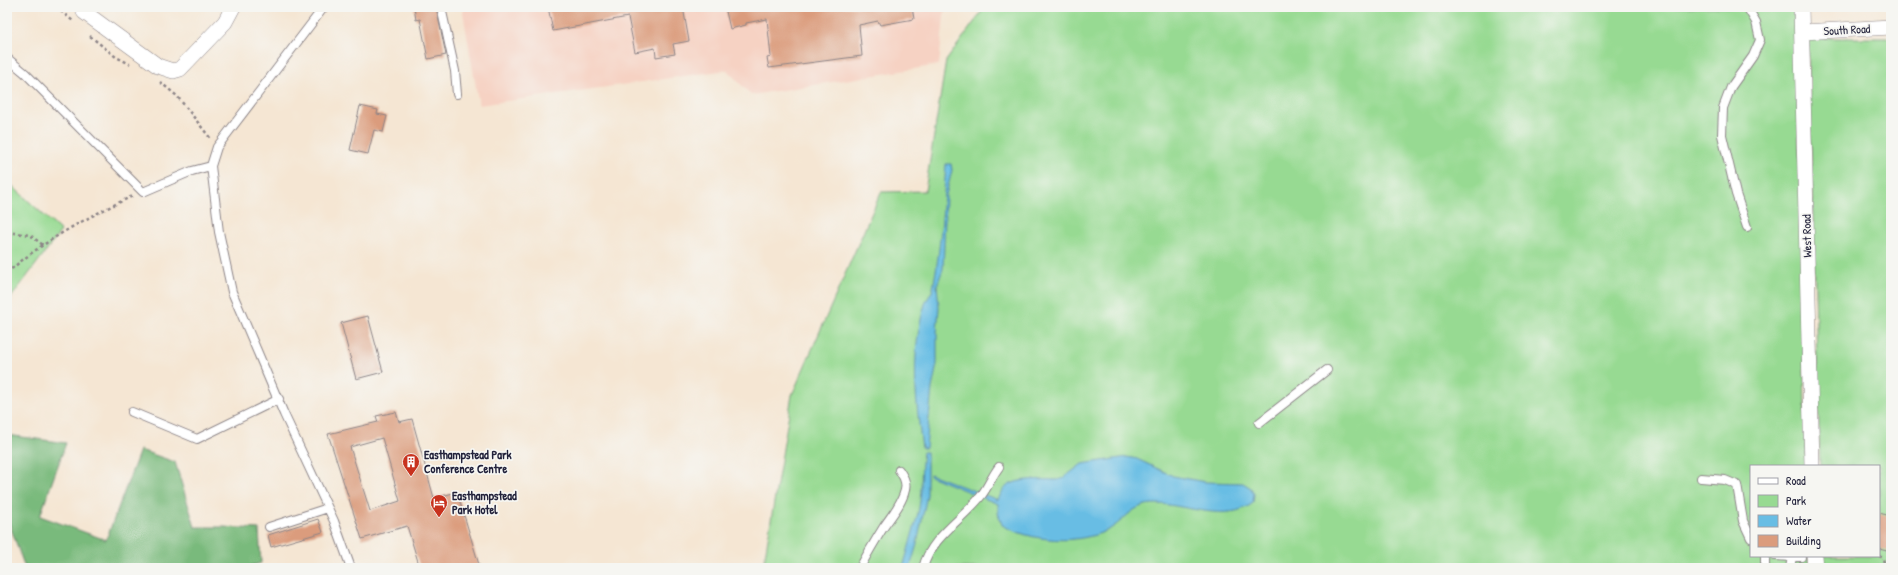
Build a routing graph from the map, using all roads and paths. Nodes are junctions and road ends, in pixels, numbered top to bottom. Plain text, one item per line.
1 (56, 7) edge
2 (83, 7) edge
3 (233, 7) edge
4 (324, 7) edge
5 (441, 7) edge
6 (1746, 7) edge
7 (1801, 7) edge
8 (76, 24) dead end
9 (1891, 27) edge
10 (1803, 32) junction
11 (87, 33) dead end
12 (7, 58) edge
13 (134, 66) dead end
14 (157, 80) dead end
15 (457, 94) dead end
16 (217, 147) junction
17 (211, 166) junction
18 (143, 192) junction
19 (1747, 227) dead end
20 (7, 232) edge
21 (43, 245) junction
22 (7, 273) edge
23 (1327, 370) dead end
24 (279, 399) junction
25 (132, 412) dead end
26 (1259, 423) dead end
27 (1812, 465) edge
28 (999, 467) dead end
29 (899, 470) dead end
30 (1701, 478) dead end
31 (328, 508) junction
32 (269, 527) dead end
33 (1750, 536) edge
34 (1880, 556) edge
35 (1765, 557) edge
36 (1792, 557) edge
37 (1809, 557) edge
38 (351, 568) edge
39 (860, 568) edge
40 (922, 568) edge
41 (1765, 568) edge
42 (1790, 568) edge
43 (1815, 568) edge
44 (1885, 568) edge

1 - 8 path
2 - 3 street
4 - 16 lane
5 - 15 lane
6 - 19 lane
7 - 10 street, West Road
9 - 10 street, South Road
10 - 27 street, West Road
11 - 13 path
12 - 18 lane
14 - 16 path
16 - 17 lane
17 - 18 lane
17 - 24 lane
18 - 21 path
20 - 21 path
21 - 22 path
23 - 26 lane
24 - 25 lane
24 - 31 lane
28 - 40 lane
29 - 39 lane
30 - 33 lane
31 - 32 lane
31 - 38 lane
34 - 44 path
35 - 41 lane
36 - 42 lane
37 - 43 street

